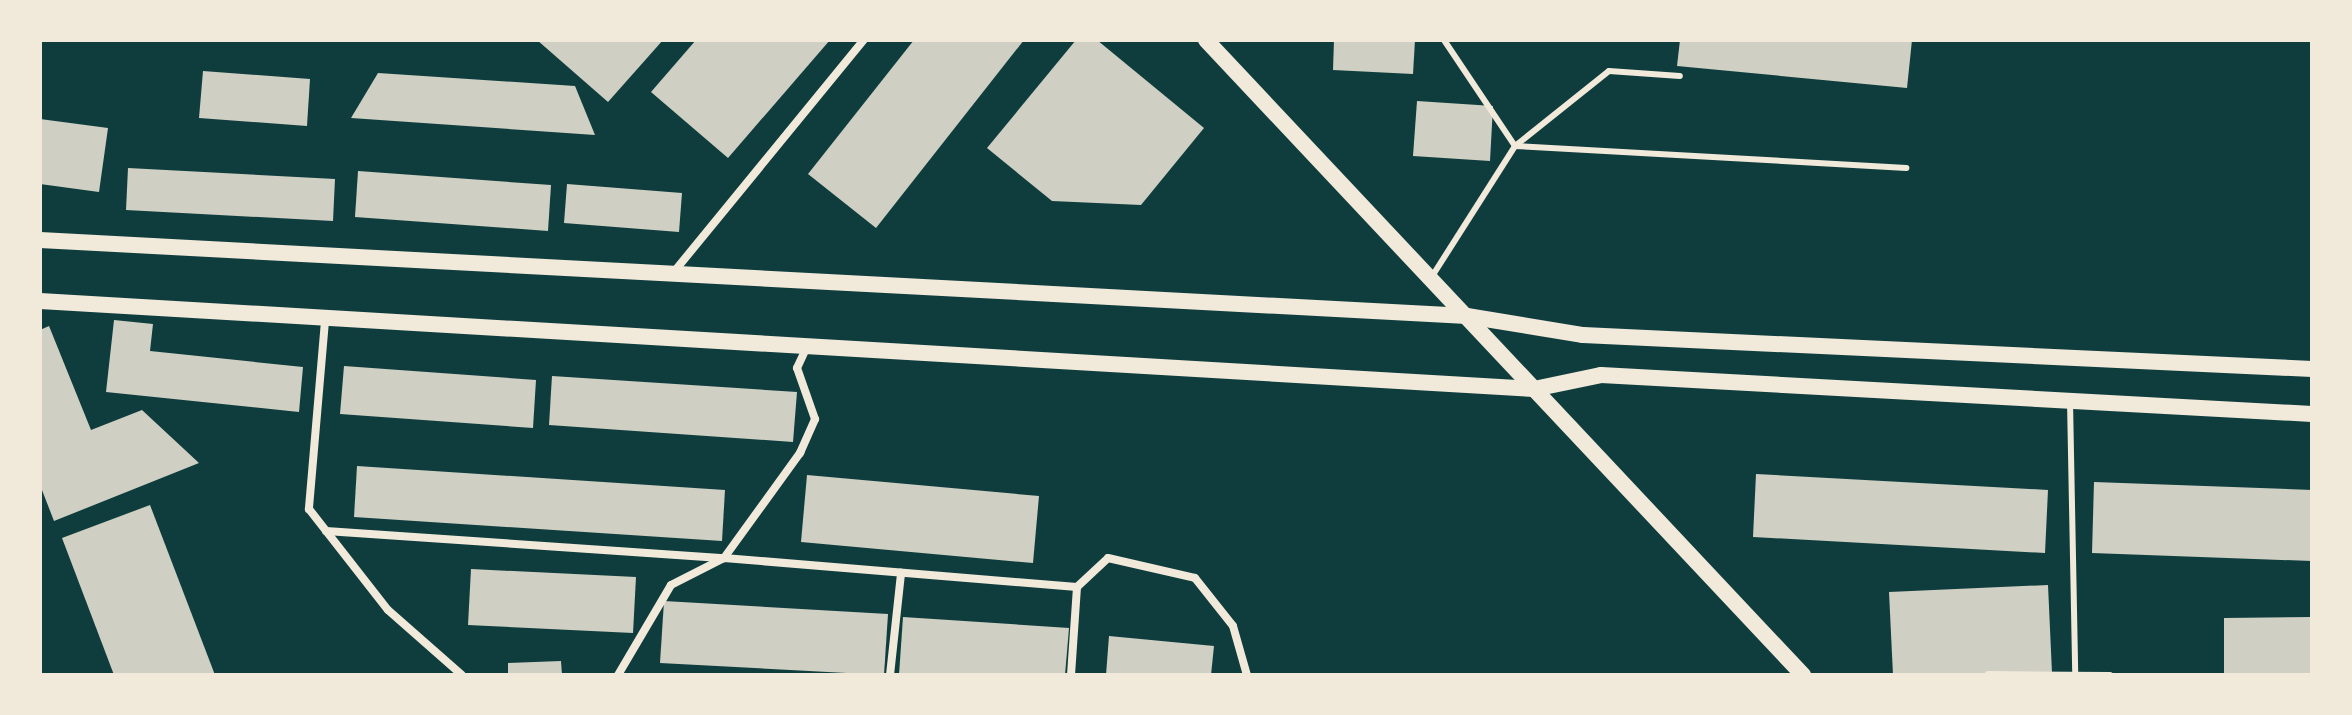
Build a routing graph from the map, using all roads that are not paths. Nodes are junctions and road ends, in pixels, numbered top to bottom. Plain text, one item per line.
1 (864, 40) edge
2 (1206, 40) edge
3 (1444, 40) edge
4 (1680, 76) dead end
5 (1515, 146) junction
6 (1906, 168) dead end
7 (40, 240) edge
8 (673, 273) junction
9 (1431, 278) junction
10 (40, 301) edge
11 (1467, 316) junction
12 (325, 321) junction
13 (808, 345) junction
14 (2312, 369) edge
15 (1534, 389) junction
16 (2070, 401) junction
17 (2312, 414) edge
18 (326, 531) junction
19 (724, 558) junction
20 (901, 573) junction
21 (1077, 587) junction
22 (2075, 673) edge
23 (1988, 674) edge
24 (462, 675) edge
25 (618, 675) edge
26 (890, 675) edge
27 (1071, 675) edge
28 (1247, 675) edge
29 (1803, 675) edge
30 (2110, 675) edge

1 - 8 street
2 - 9 main road
3 - 5 lane
4 - 5 lane
5 - 6 lane
5 - 9 lane
7 - 8 main road
8 - 11 main road
9 - 11 main road
10 - 12 main road
11 - 14 main road
11 - 15 main road
12 - 13 main road
12 - 18 street
13 - 15 main road
13 - 19 street
15 - 16 main road
15 - 29 main road
16 - 17 main road
16 - 22 lane
18 - 19 street
18 - 24 street
19 - 20 street
19 - 25 street
20 - 21 street
20 - 26 street
21 - 27 street
21 - 28 street
22 - 23 lane
22 - 30 lane

